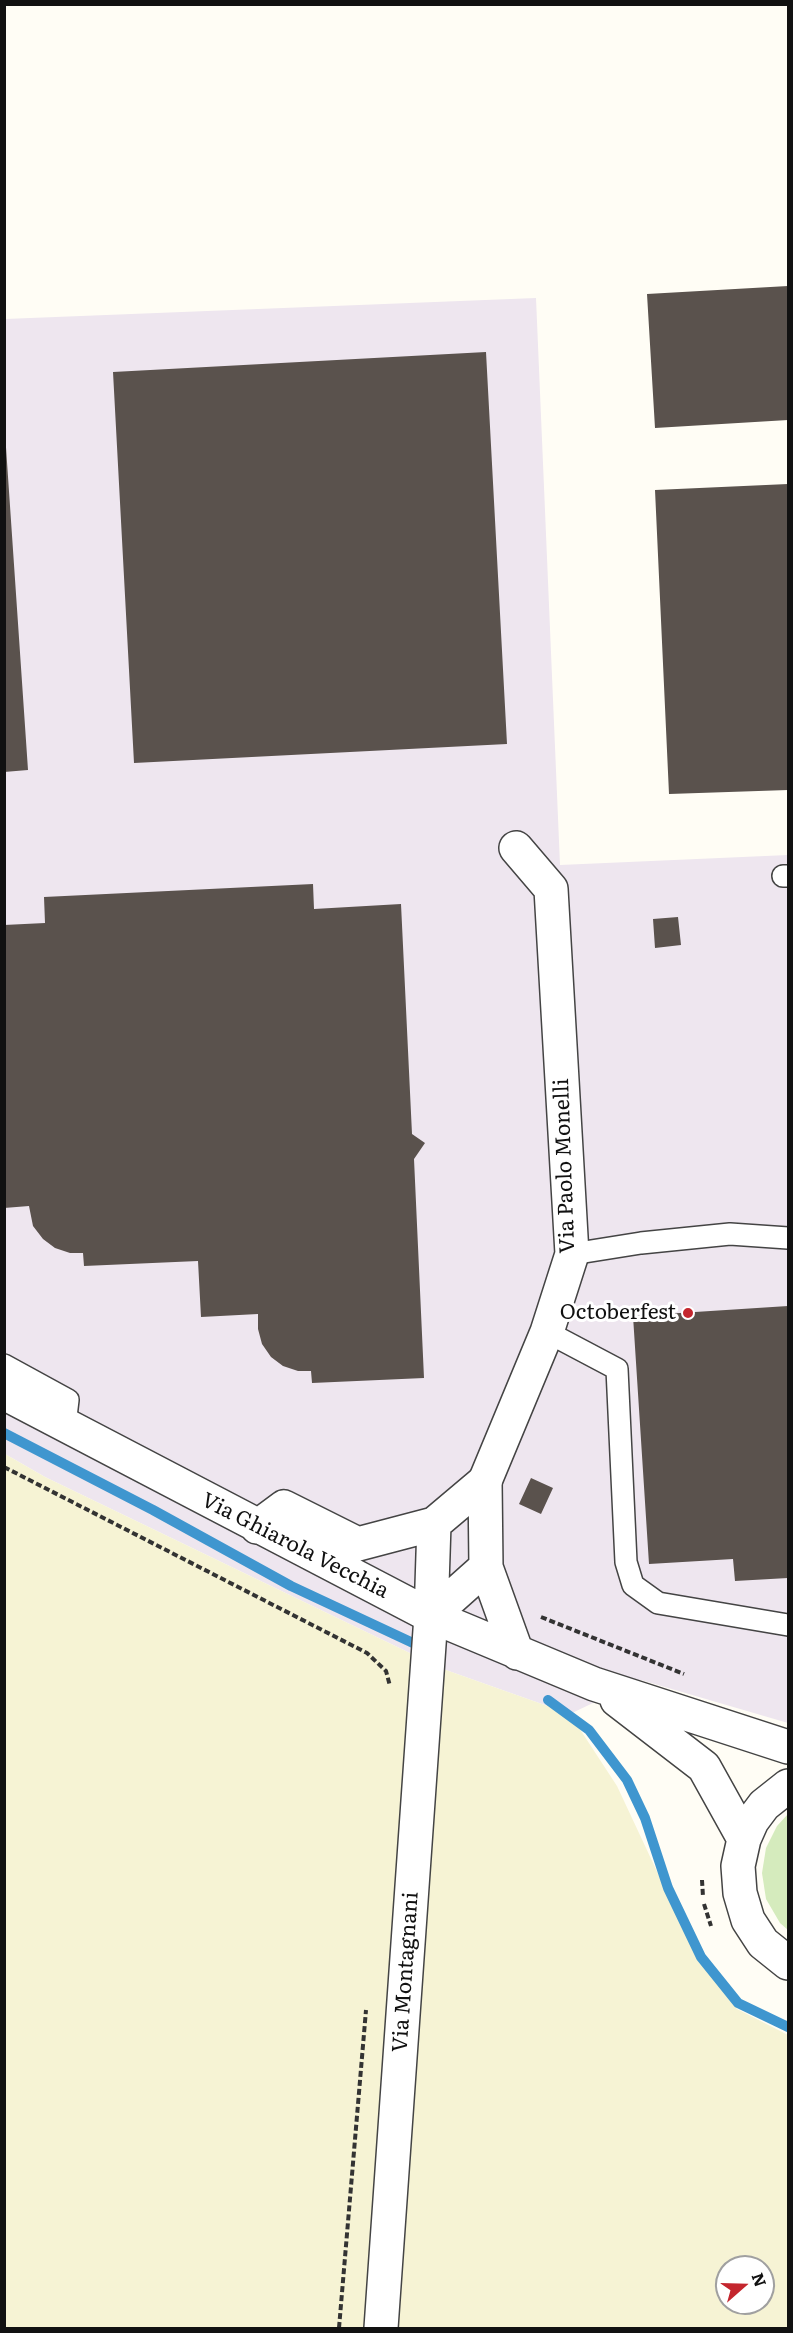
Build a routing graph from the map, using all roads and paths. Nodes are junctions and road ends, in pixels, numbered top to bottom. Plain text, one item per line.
1 (516, 848) dead end
2 (789, 1238) edge
3 (572, 1254) junction
4 (547, 1332) junction
5 (4, 1365) edge
6 (4, 1393) edge
7 (64, 1425) junction
8 (4, 1467) edge
9 (485, 1481) junction
10 (434, 1524) junction
11 (257, 1527) junction
12 (486, 1567) junction
13 (536, 1615) dead end
14 (431, 1616) junction
15 (789, 1625) edge
16 (517, 1653) junction
17 (694, 1677) dead end
18 (594, 1684) junction
19 (392, 1694) dead end
20 (789, 1747) edge
21 (789, 1786) edge
22 (744, 1839) junction
23 (789, 1963) edge
24 (366, 2000) dead end
25 (339, 2328) edge
26 (381, 2328) edge

1 - 3 street, Via Paolo Monelli
2 - 3 lane
3 - 4 street, Via Paolo Monelli
4 - 9 street, Via Paolo Monelli
4 - 15 lane
5 - 7 lane
6 - 7 street, Via Ghiarola Vecchia
7 - 11 street, Via Ghiarola Vecchia
8 - 19 path
9 - 10 street
9 - 12 street
10 - 11 street
10 - 14 street, Via Montagnani
11 - 14 street, Via Ghiarola Vecchia
12 - 14 street
12 - 16 street
13 - 17 path
14 - 16 street, Via Ghiarola Vecchia
14 - 26 street, Via Montagnani
16 - 18 street, Via Ghiarola Vecchia
18 - 20 street, Via Ghiarola Vecchia
18 - 22 street, Via Ghiarola Vecchia
21 - 22 street
22 - 23 street
24 - 25 path

